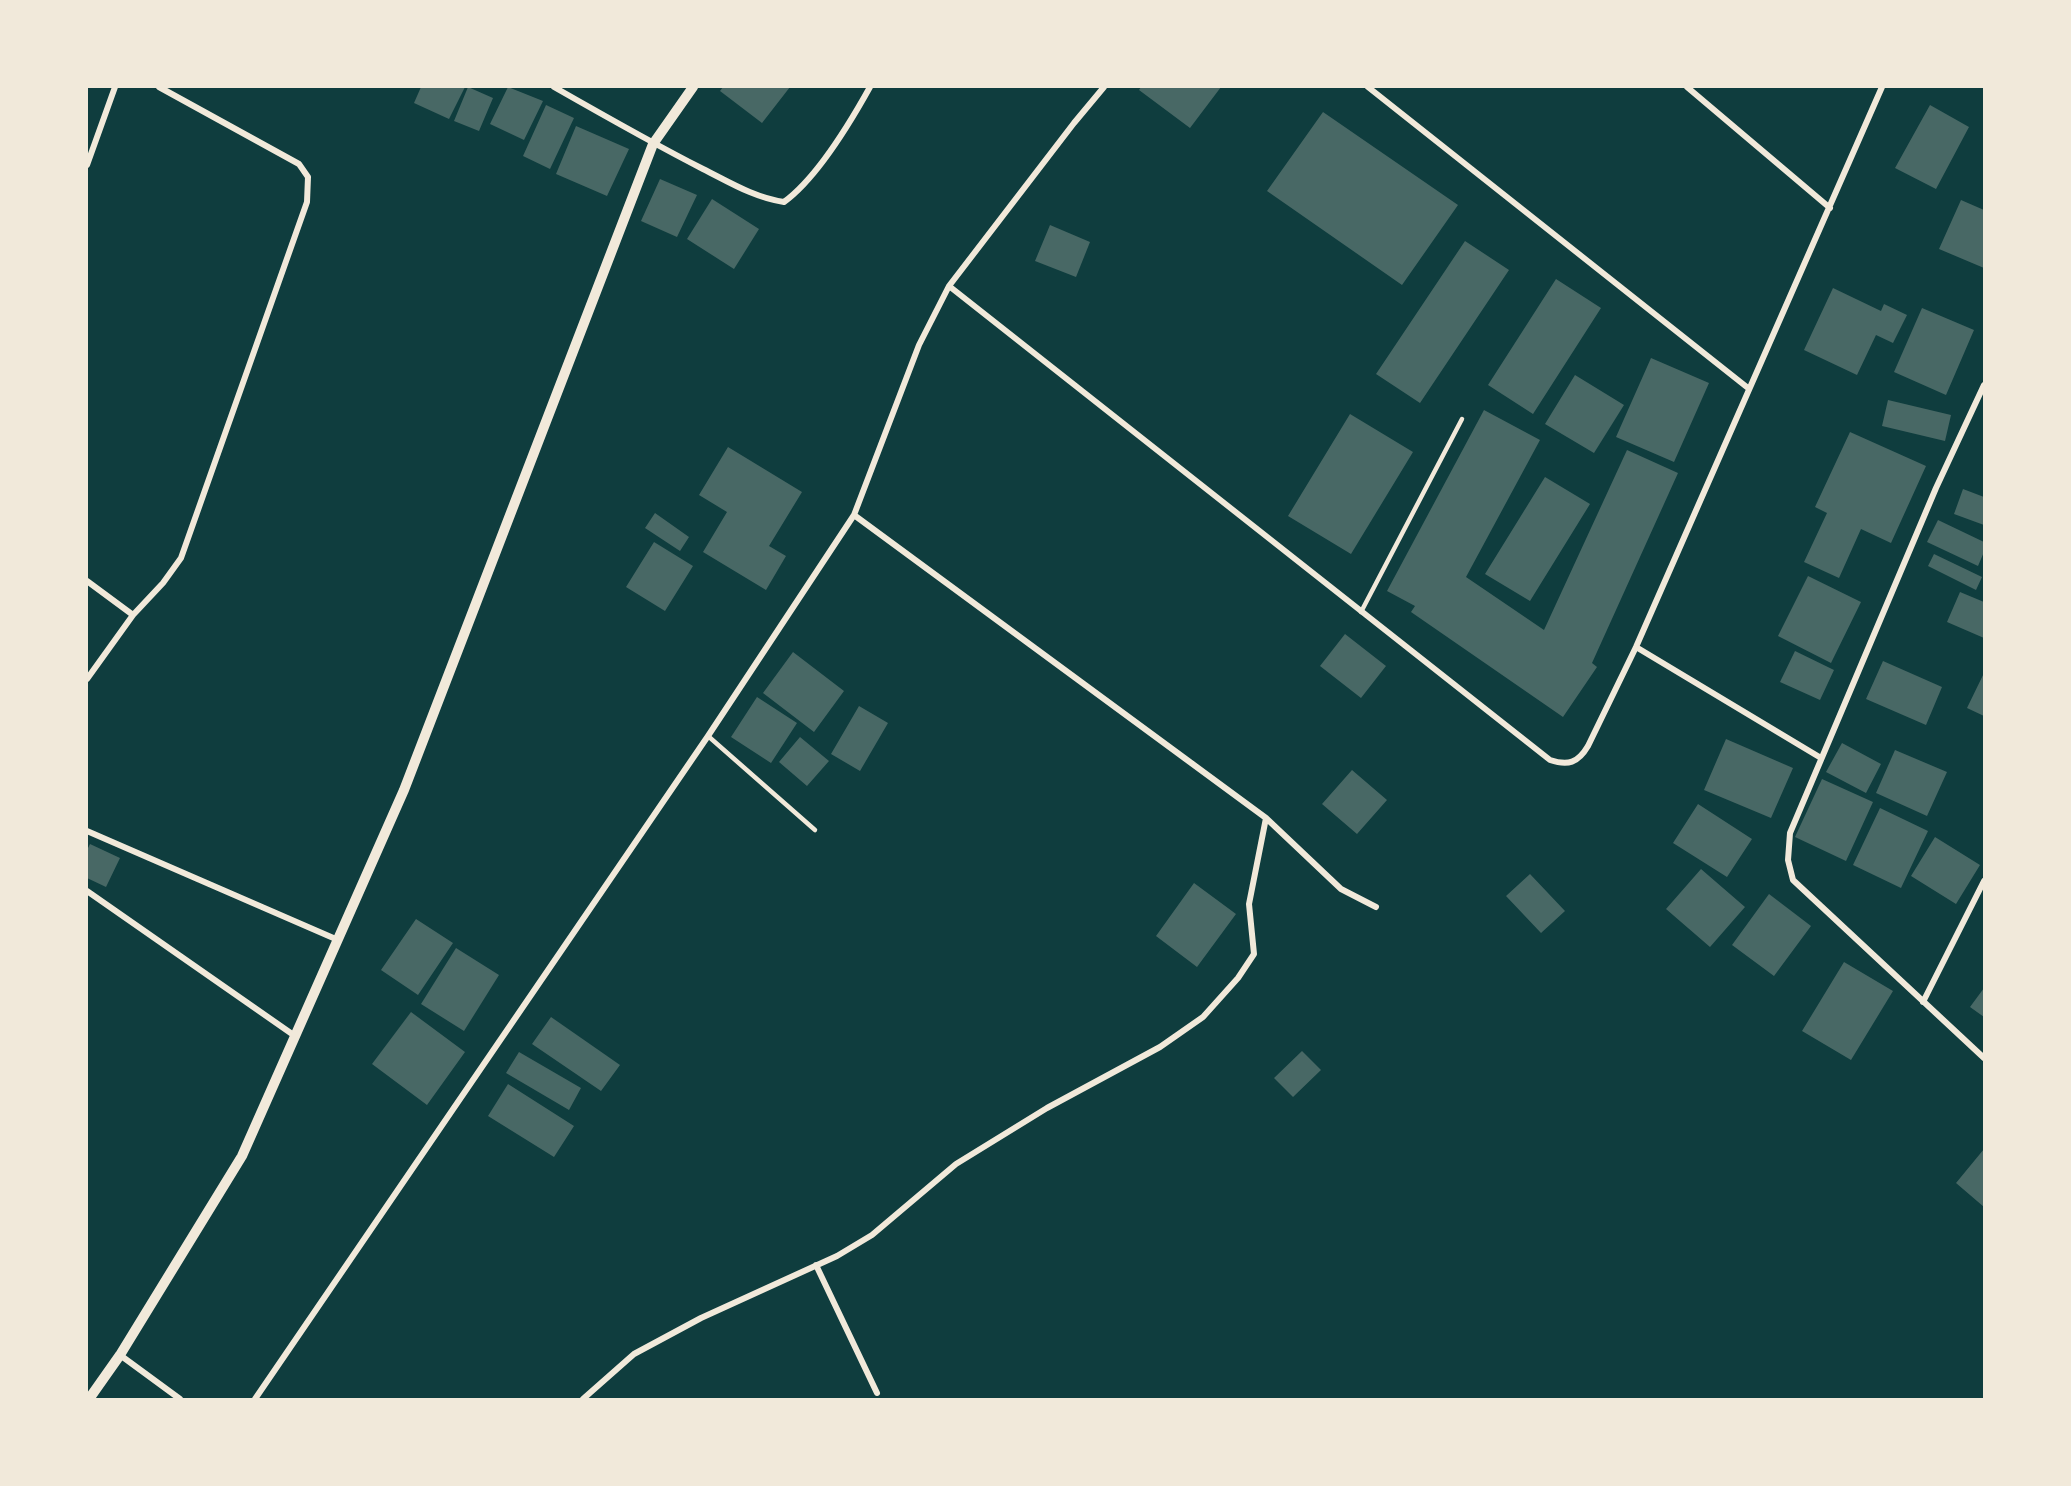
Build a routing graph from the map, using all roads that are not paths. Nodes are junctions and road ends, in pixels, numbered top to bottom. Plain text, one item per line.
1 (115, 87) edge
2 (159, 87) edge
3 (554, 87) edge
4 (693, 87) edge
5 (870, 87) edge
6 (1104, 87) edge
7 (1368, 87) edge
8 (1687, 87) edge
9 (1882, 87) edge
10 (653, 144) junction
11 (87, 165) edge
12 (1830, 207) junction
13 (949, 286) junction
14 (1984, 384) edge
15 (1748, 388) junction
16 (1462, 419) dead end
17 (854, 515) junction
18 (87, 581) edge
19 (1361, 612) junction
20 (133, 615) junction
21 (1636, 647) junction
22 (87, 679) edge
23 (708, 736) junction
24 (1821, 758) junction
25 (1266, 818) junction
26 (815, 830) dead end
27 (87, 831) edge
28 (1984, 881) edge
29 (87, 891) edge
30 (1376, 907) dead end
31 (338, 940) junction
32 (1923, 1002) junction
33 (296, 1036) junction
34 (1984, 1058) edge
35 (816, 1264) junction
36 (120, 1355) junction
37 (877, 1393) dead end
38 (89, 1399) edge
39 (180, 1399) edge
40 (255, 1399) edge
41 (583, 1399) edge

1 - 11 street
2 - 20 street
3 - 10 street
4 - 10 street
5 - 10 street
6 - 13 street
7 - 15 street
8 - 12 street
9 - 12 street
10 - 31 street
12 - 15 street
13 - 17 street
13 - 19 street
14 - 24 street
15 - 21 street
16 - 19 lane
17 - 23 street
17 - 25 street
18 - 20 street
19 - 21 street
20 - 22 street
21 - 24 street
23 - 26 lane
23 - 40 street
24 - 32 street
25 - 30 street
25 - 35 street
27 - 31 street
28 - 32 street
29 - 33 street
31 - 33 street
32 - 34 street
33 - 36 street
35 - 37 street
35 - 41 street
36 - 38 street
36 - 39 street

